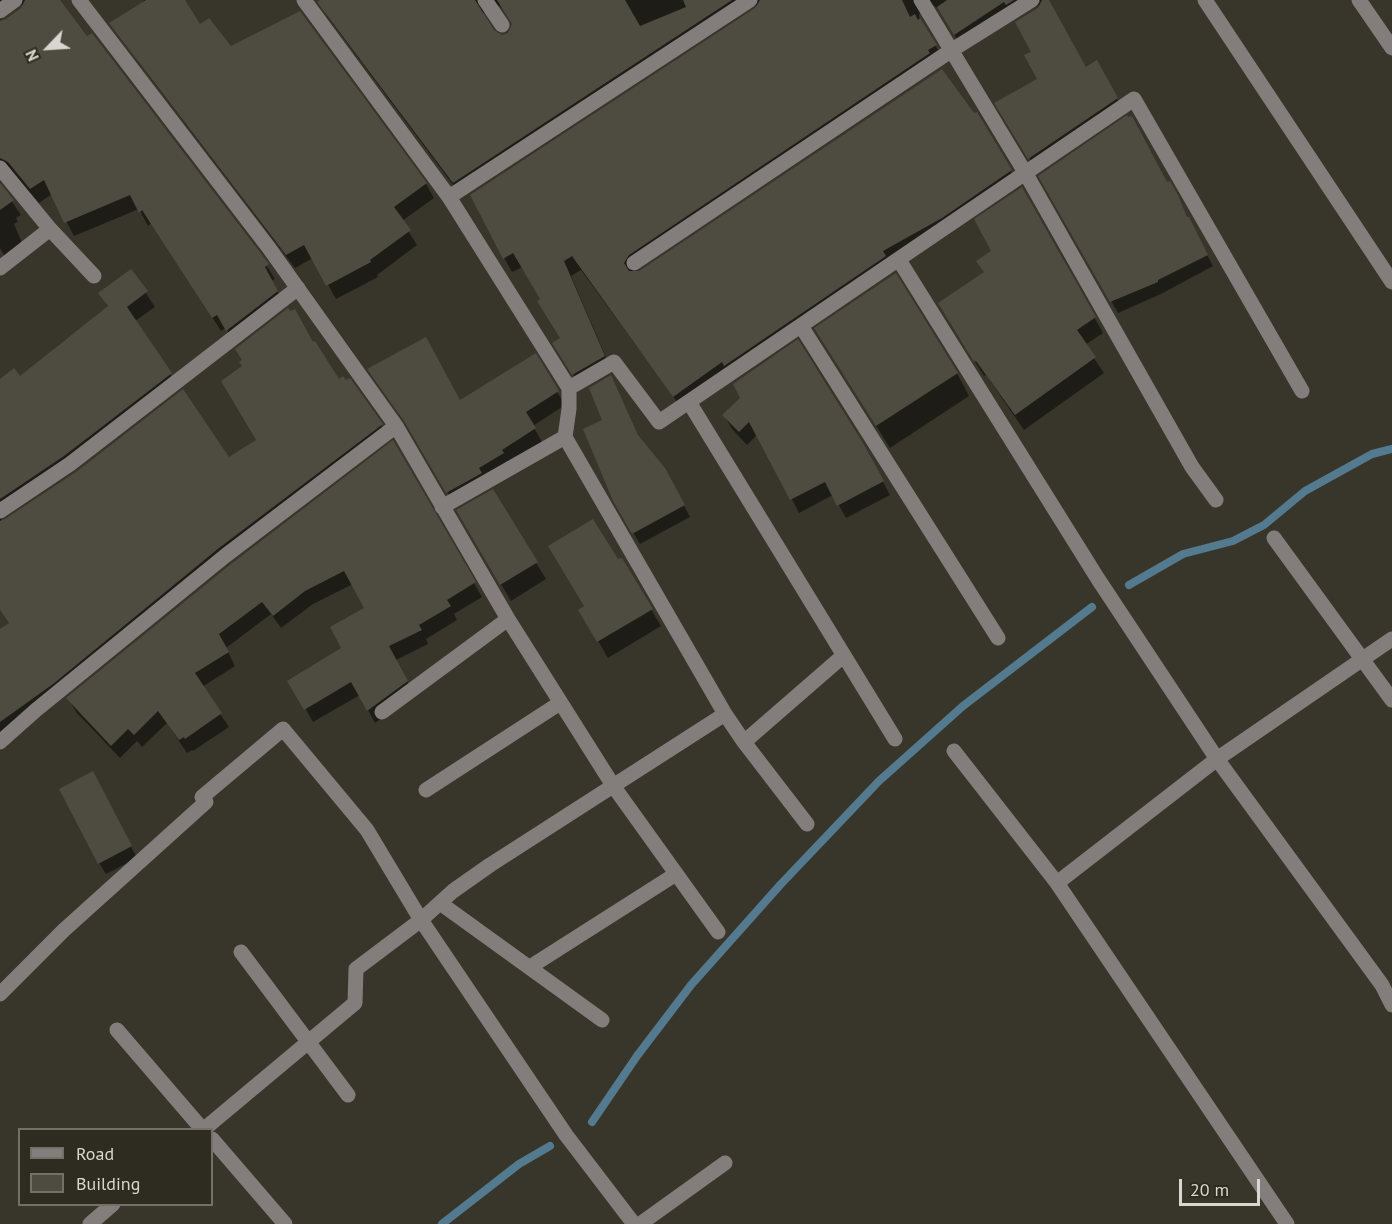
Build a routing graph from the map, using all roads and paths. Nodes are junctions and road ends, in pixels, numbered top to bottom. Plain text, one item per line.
1 (15, 0) edge
2 (79, 0) edge
3 (304, 0) edge
4 (485, 0) edge
5 (750, 0) edge
6 (921, 0) edge
7 (1032, 0) edge
8 (1205, 0) edge
9 (1359, 0) edge
10 (0, 10) edge
11 (502, 25) dead end
12 (1392, 48) edge
13 (952, 50) junction
14 (0, 168) edge
15 (1026, 174) junction
16 (449, 196) junction
17 (50, 229) junction
18 (899, 260) junction
19 (634, 263) dead end
20 (0, 268) edge
21 (94, 276) dead end
22 (1392, 282) edge
23 (298, 288) junction
24 (801, 326) junction
25 (569, 388) junction
26 (1302, 391) dead end
27 (689, 402) junction
28 (396, 426) junction
29 (564, 436) junction
30 (1216, 500) dead end
31 (441, 507) junction
32 (0, 511) edge
33 (1274, 538) dead end
34 (508, 619) junction
35 (998, 638) dead end
36 (1392, 639) edge
37 (843, 656) junction
38 (1362, 659) junction
39 (1392, 700) edge
40 (560, 703) junction
41 (382, 712) dead end
42 (725, 714) junction
43 (896, 739) dead end
44 (0, 742) edge
45 (744, 742) junction
46 (954, 751) dead end
47 (1217, 759) junction
48 (614, 787) junction
49 (426, 790) dead end
50 (807, 824) dead end
51 (676, 874) junction
52 (1057, 883) junction
53 (440, 903) junction
54 (421, 920) junction
55 (718, 932) dead end
56 (241, 952) dead end
57 (530, 967) junction
58 (0, 994) edge
59 (1392, 1005) edge
60 (602, 1020) dead end
61 (117, 1030) dead end
62 (309, 1042) junction
63 (348, 1095) dead end
64 (201, 1128) edge
65 (205, 1128) edge
66 (213, 1140) edge
67 (725, 1163) dead end
68 (111, 1206) edge
69 (90, 1224) edge
70 (285, 1224) edge
71 (634, 1224) edge
72 (640, 1224) edge
73 (1287, 1224) edge

1 - 10 street
2 - 23 street
3 - 16 street
4 - 11 street
5 - 16 street
6 - 13 street
7 - 13 street
8 - 22 street
9 - 12 street
13 - 15 street
13 - 19 street
14 - 17 street
15 - 18 street
15 - 26 street
15 - 30 street
16 - 25 street
17 - 20 street
17 - 21 street
18 - 24 street
18 - 47 street
23 - 28 street
23 - 32 street
24 - 27 street
24 - 35 street
25 - 27 street
25 - 29 street
27 - 37 street
28 - 31 street
28 - 44 street
29 - 31 street
29 - 42 street
31 - 34 street
33 - 38 street
34 - 40 street
34 - 41 street
36 - 38 street
37 - 43 street
37 - 45 street
38 - 39 street
38 - 47 street
40 - 48 street
40 - 49 street
42 - 45 street
42 - 48 street
45 - 50 street
46 - 52 street
47 - 52 street
47 - 59 street
48 - 51 street
48 - 53 street
51 - 55 street
51 - 57 street
52 - 73 street
53 - 54 street
53 - 57 street
54 - 58 street
54 - 62 street
54 - 71 street
56 - 62 street
57 - 60 street
61 - 64 street
62 - 63 street
62 - 65 street
66 - 70 street
67 - 72 street
68 - 69 street

